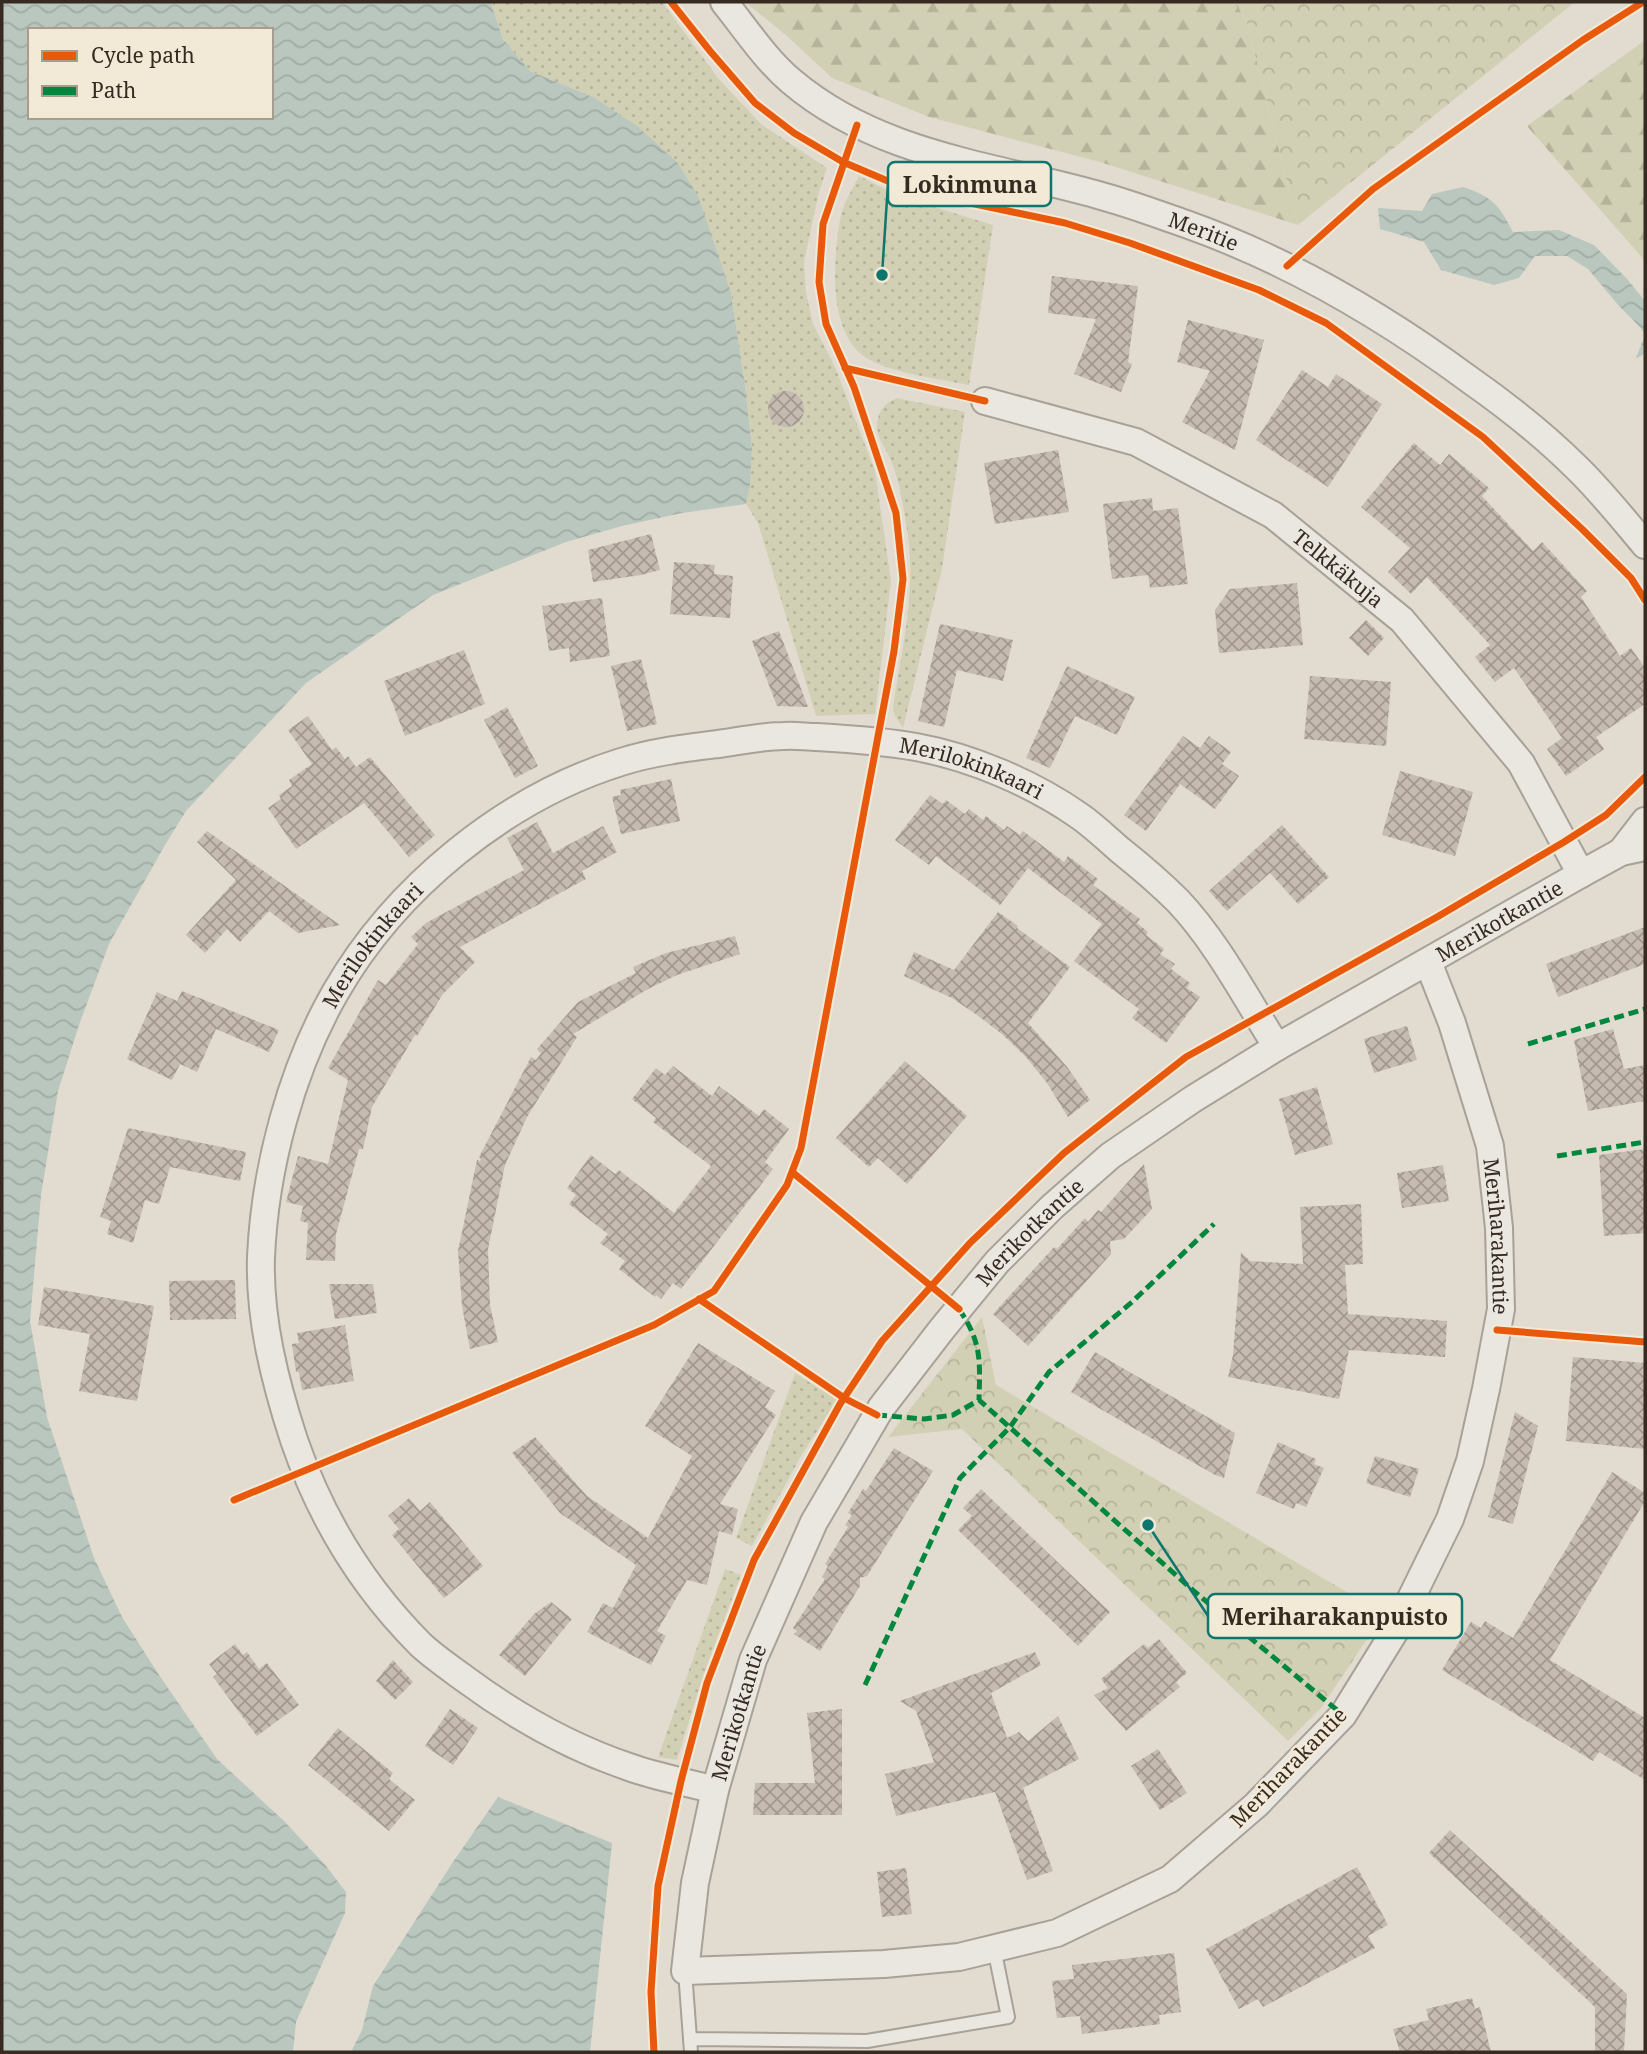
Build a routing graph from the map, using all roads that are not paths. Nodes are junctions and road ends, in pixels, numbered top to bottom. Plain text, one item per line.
1 (724, 2) edge
2 (985, 401) dead end
3 (1645, 545) edge
4 (1645, 821) edge
5 (1633, 849) edge
6 (1581, 874) junction
7 (1428, 962) junction
8 (1277, 1048) junction
9 (715, 1790) junction
10 (994, 1948) junction
11 (685, 1971) junction
12 (691, 2045) edge

1 - 3 street, Meritie
2 - 6 street, Telkkäkuja
4 - 5 street, Merikotkantie
5 - 6 street, Merikotkantie
6 - 7 street, Merikotkantie
7 - 8 street, Merikotkantie
7 - 10 street, Meriharakantie
8 - 9 street, Merikotkantie
8 - 9 street, Merilokinkaari
9 - 11 street, Merikotkantie
10 - 11 street, Meriharakantie
10 - 12 lane
11 - 12 lane

